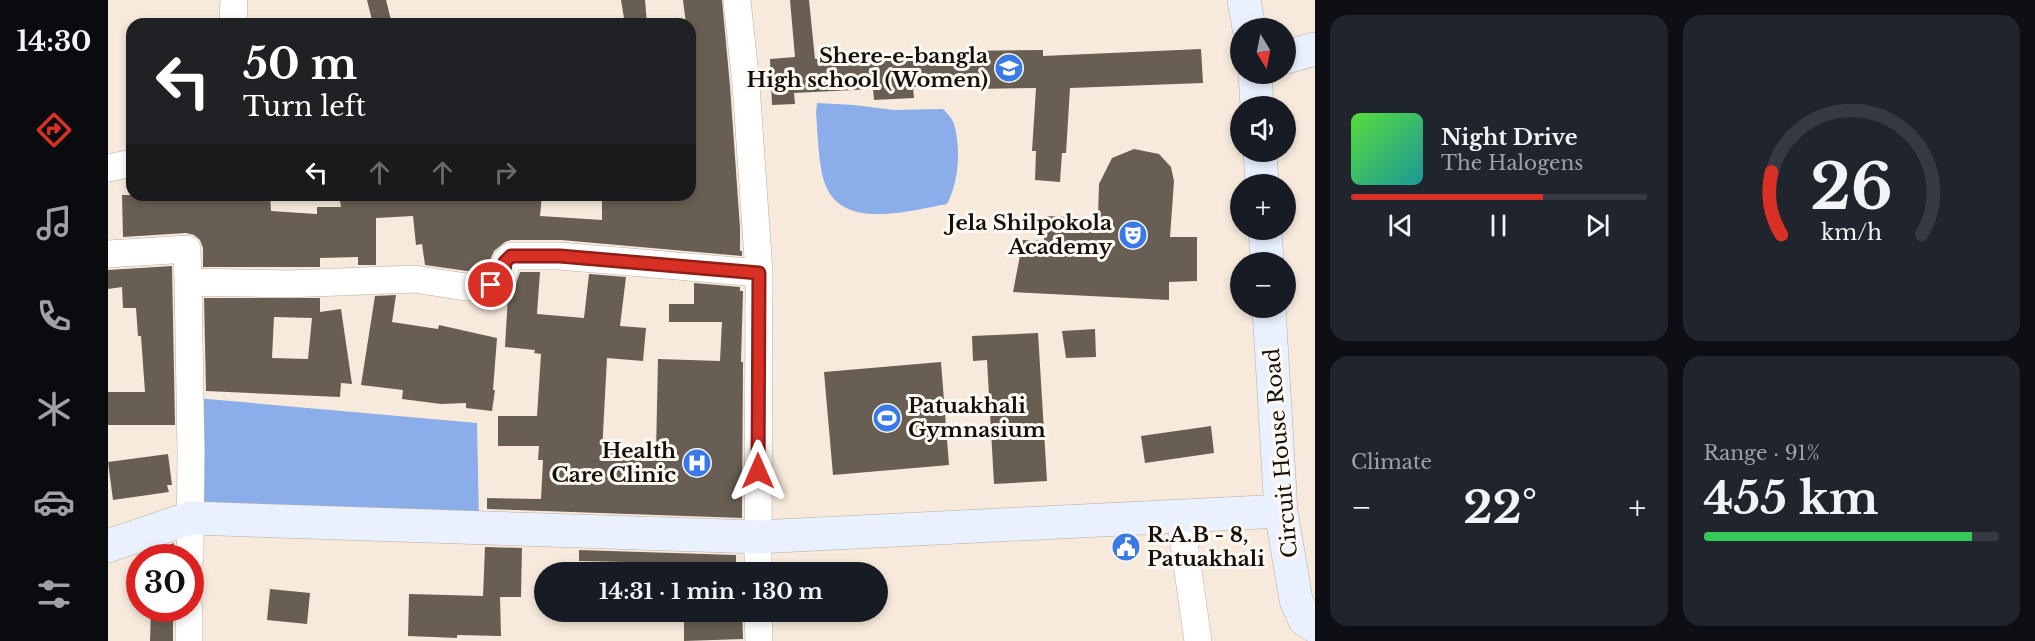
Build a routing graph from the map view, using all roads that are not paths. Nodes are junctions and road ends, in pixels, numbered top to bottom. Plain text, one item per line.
1 (234, 0) edge
2 (737, 0) edge
3 (1244, 0) edge
4 (233, 18) edge
5 (1247, 18) edge
6 (1315, 49) edge
7 (1296, 54) edge
8 (126, 164) edge
9 (108, 168) edge
10 (108, 254) edge
11 (759, 273) junction
12 (188, 282) junction
13 (1270, 318) edge
14 (1281, 511) junction
15 (1180, 515) junction
16 (190, 518) junction
17 (758, 537) junction
18 (190, 544) edge
19 (108, 546) edge
20 (758, 562) edge
21 (189, 622) edge
22 (758, 622) edge
23 (1315, 627) edge
24 (189, 641) edge
25 (759, 641) edge
26 (1198, 641) edge

1 - 4 street
2 - 11 street
3 - 5 street
6 - 7 street
8 - 9 street
10 - 12 street
11 - 12 street
11 - 17 street
12 - 16 street
13 - 14 street, Circuit House Road
14 - 15 street
14 - 23 street, Circuit House Road
15 - 17 street
15 - 26 street
16 - 17 street
16 - 18 street
16 - 19 street
17 - 20 street
21 - 24 street
22 - 25 street

